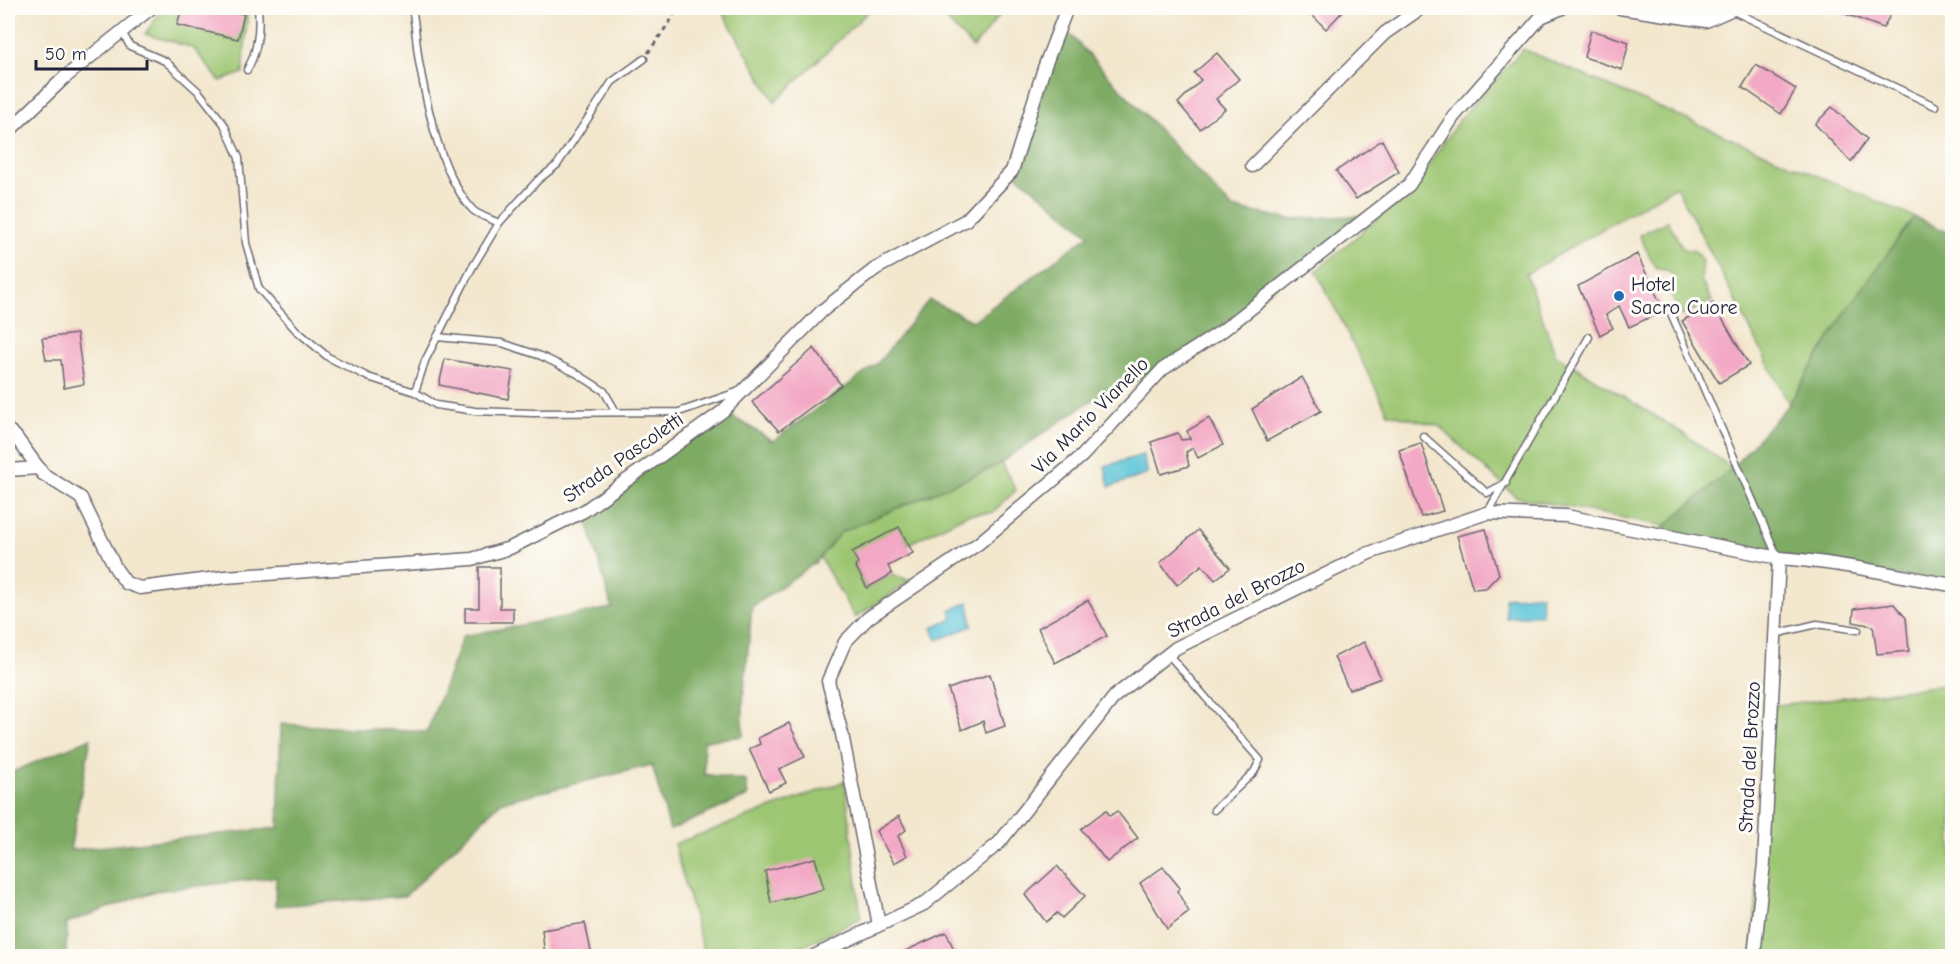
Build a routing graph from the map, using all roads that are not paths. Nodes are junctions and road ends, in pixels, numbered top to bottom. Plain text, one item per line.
1 (151, 8) edge
2 (258, 8) edge
3 (412, 8) edge
4 (1067, 8) edge
5 (1421, 8) edge
6 (1562, 8) edge
7 (1620, 8) edge
8 (1732, 8) edge
9 (122, 32) junction
10 (644, 59) road end
11 (247, 70) dead end
12 (1935, 106) dead end
13 (8, 132) edge
14 (1252, 166) dead end
15 (499, 223) junction
16 (1670, 311) dead end
17 (437, 336) junction
18 (1589, 337) dead end
19 (744, 390) junction
20 (415, 392) junction
21 (616, 412) junction
22 (8, 430) edge
23 (1423, 436) dead end
24 (39, 468) junction
25 (8, 470) edge
26 (1506, 483) junction
27 (1487, 513) junction
28 (1779, 558) junction
29 (1953, 585) edge
30 (1858, 630) dead end
31 (1774, 634) junction
32 (1168, 654) junction
33 (1214, 810) dead end
34 (879, 925) junction
35 (813, 957) edge
36 (1754, 957) edge

1 - 9 street
2 - 11 lane
3 - 15 lane
4 - 19 street, Strada Pascoletti
5 - 14 street
6 - 34 street, Via Mario Vianello
7 - 8 street
8 - 12 lane
9 - 13 street
9 - 20 lane
10 - 15 lane
15 - 17 lane
16 - 28 lane
17 - 20 lane
17 - 21 lane
18 - 26 lane
19 - 21 lane
19 - 24 street, Strada Pascoletti
20 - 21 lane
22 - 24 street, Strada Pascoletti
23 - 26 lane
24 - 25 street
26 - 27 lane
27 - 28 street, Strada del Brozzo
27 - 32 street, Strada del Brozzo
28 - 29 street, Strada del Brozzo
28 - 31 street, Strada del Brozzo
30 - 31 lane
31 - 36 street, Strada del Brozzo
32 - 33 lane
32 - 34 street, Strada del Brozzo
34 - 35 street, Strada del Brozzo

